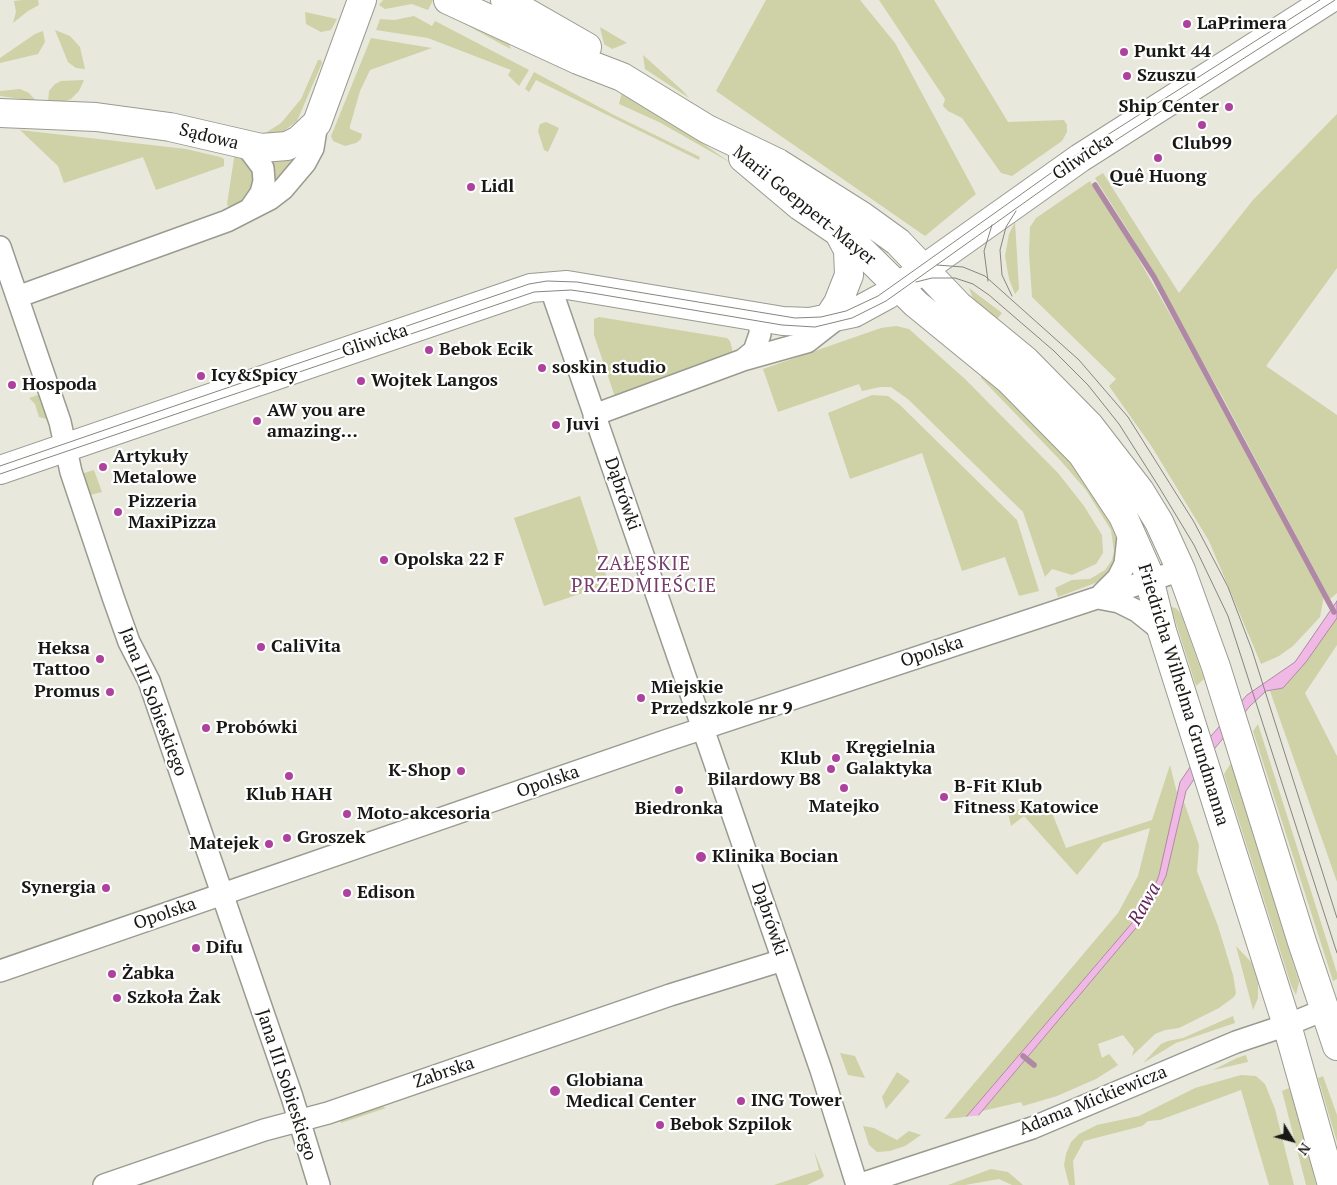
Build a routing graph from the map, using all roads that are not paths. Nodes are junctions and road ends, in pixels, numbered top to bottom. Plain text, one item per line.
1 (448, 0) edge
2 (505, 0) edge
3 (1328, 0) edge
4 (359, 2) edge
5 (622, 77) junction
6 (0, 113) edge
7 (317, 123) junction
8 (707, 129) junction
9 (245, 144) junction
10 (250, 209) junction
11 (839, 233) junction
12 (0, 247) edge
13 (924, 268) junction
14 (550, 286) junction
15 (898, 287) junction
16 (17, 297) junction
17 (760, 318) junction
18 (834, 318) junction
19 (743, 360) junction
20 (594, 415) junction
21 (65, 447) junction
22 (0, 470) edge
23 (1129, 528) junction
24 (1181, 570) junction
25 (1150, 579) junction
26 (1098, 598) junction
27 (1162, 631) junction
28 (702, 729) junction
29 (222, 894) junction
30 (783, 960) junction
31 (0, 971) edge
32 (1324, 1010) junction
33 (1287, 1026) junction
34 (1337, 1046) edge
35 (298, 1121) junction
36 (104, 1185) edge
37 (319, 1185) edge
38 (858, 1185) edge
39 (1332, 1185) edge

1 - 5 main road, Marii Goeppert-Mayer
2 - 5 main road, Marii Goeppert-Mayer
3 - 13 main road, Gliwicka
4 - 7 main road
5 - 8 main road, Marii Goeppert-Mayer
6 - 9 main road, Sądowa
7 - 9 main road
7 - 10 street
8 - 11 main road, Marii Goeppert-Mayer
8 - 13 main road, Marii Goeppert-Mayer
9 - 10 street, Sądowa
10 - 16 street
11 - 15 main road, Marii Goeppert-Mayer
11 - 18 main road, Gliwicka
12 - 16 street, Jana III Sobieskiego
13 - 15 main road, Gliwicka
13 - 24 main road, Friedricha Wilhelma Grundmanna
14 - 17 main road, Gliwicka
14 - 20 street, Dąbrówki
14 - 21 main road, Gliwicka
15 - 18 main road, Gliwicka
15 - 23 main road, Friedricha Wilhelma Grundmanna
16 - 21 street, Jana III Sobieskiego
17 - 18 main road, Gliwicka
17 - 19 street
18 - 19 street, Gliwicka
19 - 20 street, Gliwicka
20 - 28 street, Dąbrówki
21 - 22 main road, Gliwicka
21 - 29 street, Jana III Sobieskiego
23 - 25 main road, Friedricha Wilhelma Grundmanna
23 - 26 street, Opolska
24 - 25 street, Opolska
24 - 32 main road, Friedricha Wilhelma Grundmanna
25 - 26 street, Opolska
25 - 27 main road, Friedricha Wilhelma Grundmanna
26 - 27 street
26 - 28 street, Opolska
27 - 33 main road, Friedricha Wilhelma Grundmanna
28 - 29 street, Opolska
28 - 30 street, Dąbrówki
29 - 31 street, Opolska
29 - 35 street, Jana III Sobieskiego
30 - 35 street, Zabrska
30 - 38 street, Dąbrówki
32 - 33 street, Adama Mickiewicza
32 - 34 main road, Friedricha Wilhelma Grundmanna
33 - 38 street, Adama Mickiewicza
33 - 39 main road, Friedricha Wilhelma Grundmanna
35 - 36 street, Zabrska
35 - 37 street, Jana III Sobieskiego

